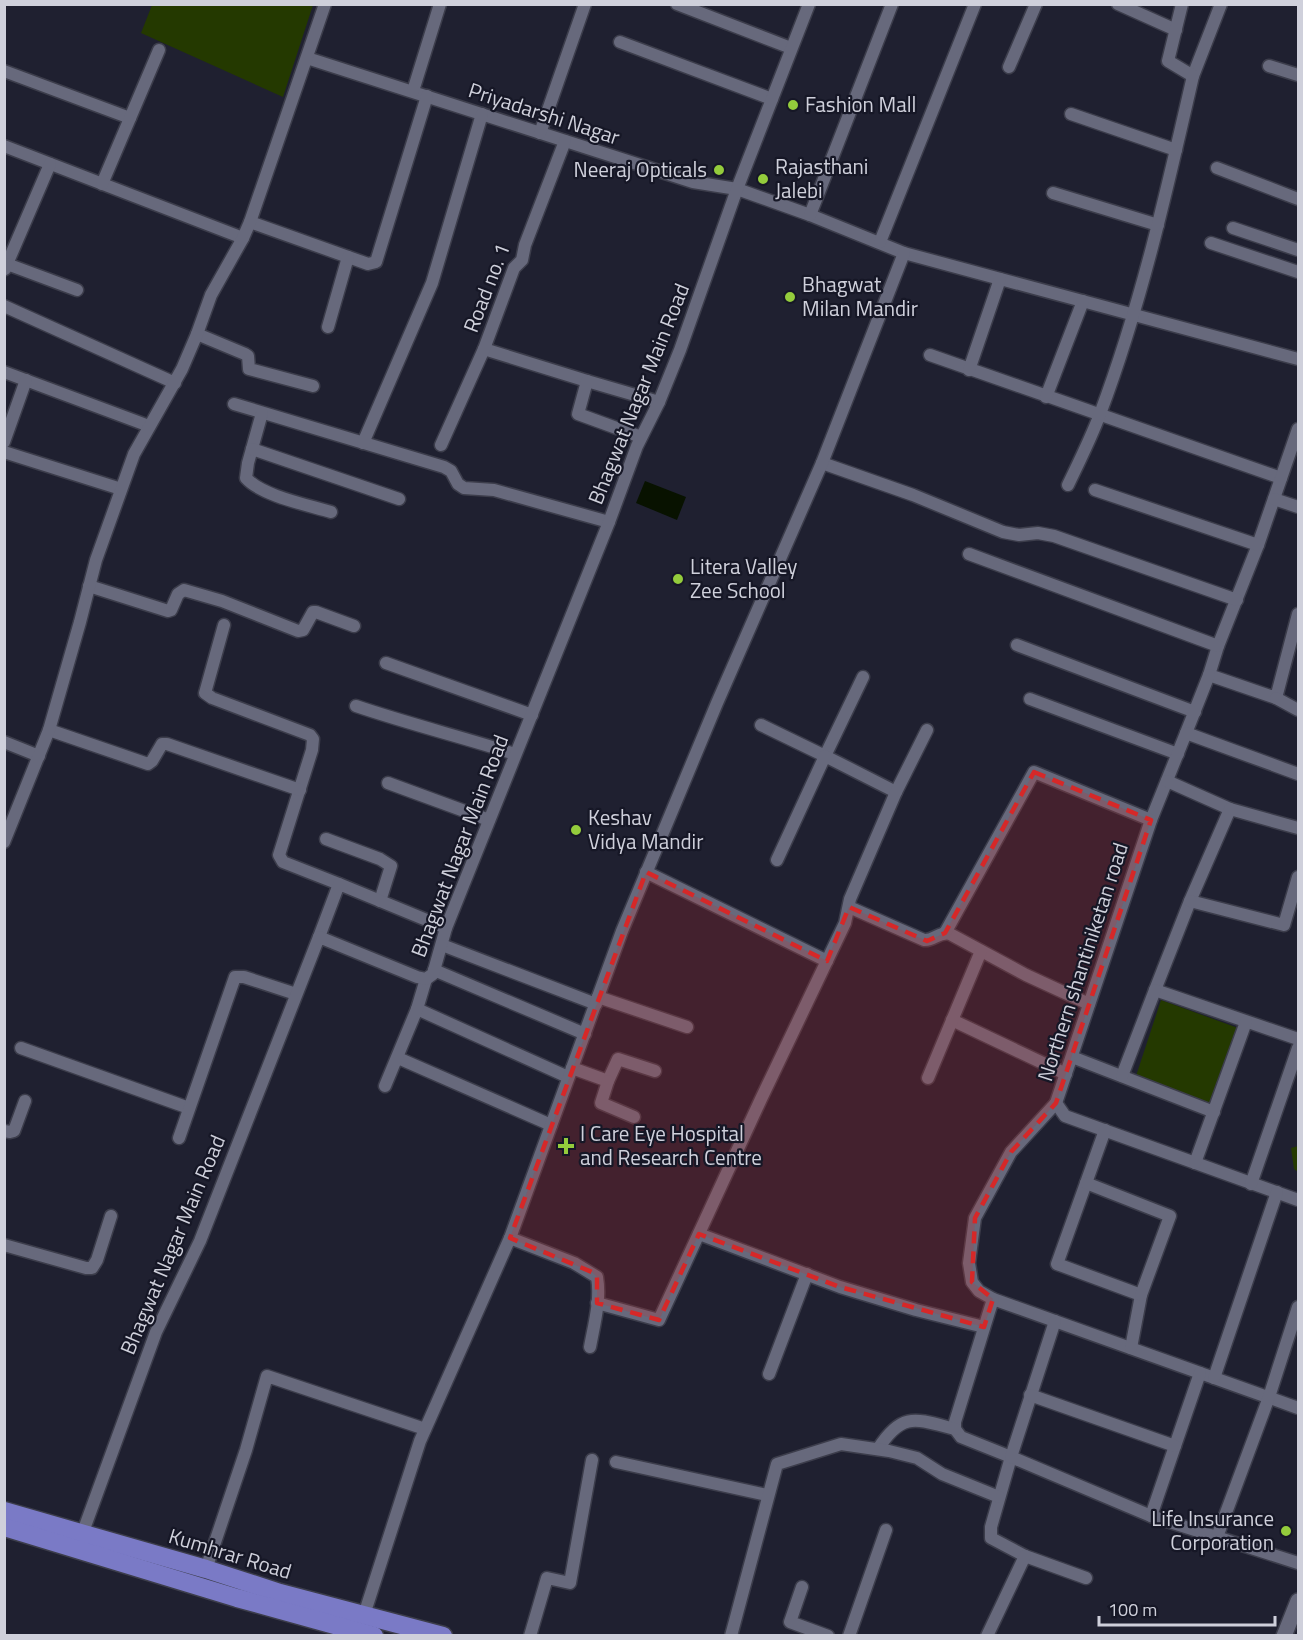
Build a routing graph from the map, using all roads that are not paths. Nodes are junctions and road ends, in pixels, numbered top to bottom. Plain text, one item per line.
1 (325, 4) edge
2 (440, 4) edge
3 (585, 4) edge
4 (677, 4) edge
5 (809, 4) edge
6 (892, 4) edge
7 (975, 4) edge
8 (1036, 4) edge
9 (1118, 4) edge
10 (1182, 4) edge
11 (1221, 4) edge
12 (1176, 30) junction
13 (620, 42) dead end
14 (791, 48) junction
15 (159, 50) dead end
16 (308, 58) junction
17 (1269, 66) dead end
18 (1009, 67) dead end
19 (4, 70) edge
20 (1299, 75) edge
21 (1193, 76) junction
22 (413, 91) junction
23 (427, 96) junction
24 (772, 99) junction
25 (482, 114) junction
26 (1071, 114) dead end
27 (130, 118) junction
28 (540, 133) junction
29 (565, 141) junction
30 (4, 146) edge
31 (1176, 150) junction
32 (50, 164) junction
33 (1217, 168) dead end
34 (102, 184) junction
35 (737, 189) junction
36 (1053, 193) dead end
37 (1299, 199) edge
38 (810, 215) junction
39 (250, 222) junction
40 (1158, 225) junction
41 (1233, 228) dead end
42 (243, 238) junction
43 (880, 242) junction
44 (1211, 243) dead end
45 (1299, 250) edge
46 (904, 253) junction
47 (348, 257) junction
48 (6, 267) edge
49 (1299, 272) edge
50 (1000, 279) junction
51 (76, 290) dead end
52 (1083, 301) junction
53 (4, 306) edge
54 (1133, 315) junction
55 (328, 327) dead end
56 (197, 334) junction
57 (484, 350) junction
58 (930, 355) dead end
59 (1299, 359) edge
60 (969, 370) junction
61 (4, 372) edge
62 (26, 380) junction
63 (587, 381) junction
64 (175, 383) junction
65 (313, 386) dead end
66 (1046, 397) junction
67 (659, 402) junction
68 (234, 404) dead end
69 (262, 413) junction
70 (1095, 414) junction
71 (149, 426) junction
72 (1299, 429) edge
73 (641, 437) junction
74 (4, 442) edge
75 (363, 443) junction
76 (441, 445) dead end
77 (252, 449) junction
78 (4, 452) edge
79 (822, 464) junction
80 (1281, 478) junction
81 (1068, 485) dead end
82 (121, 489) junction
83 (1095, 490) dead end
84 (399, 499) dead end
85 (1274, 499) junction
86 (1299, 507) edge
87 (331, 512) dead end
88 (609, 522) junction
89 (1258, 544) junction
90 (969, 554) dead end
91 (89, 586) junction
92 (1237, 600) junction
93 (1299, 614) edge
94 (224, 626) dead end
95 (354, 626) dead end
96 (1017, 645) dead end
97 (1218, 646) junction
98 (386, 663) dead end
99 (1209, 675) junction
100 (862, 677) dead end
101 (1276, 698) junction
102 (1030, 699) dead end
103 (356, 706) dead end
104 (1299, 710) edge
105 (1195, 712) junction
106 (531, 715) junction
107 (761, 725) dead end
108 (49, 730) junction
109 (927, 730) dead end
110 (1186, 733) junction
111 (4, 742) edge
112 (515, 754) junction
113 (1178, 754) junction
114 (39, 756) junction
115 (825, 756) junction
116 (1299, 774) edge
117 (1167, 781) junction
118 (388, 783) dead end
119 (300, 790) junction
120 (896, 792) junction
121 (1230, 809) junction
122 (489, 820) junction
123 (1151, 820) junction
124 (1299, 828) edge
125 (326, 839) dead end
126 (4, 842) edge
127 (777, 860) dead end
128 (646, 872) junction
129 (1299, 877) edge
130 (339, 884) junction
131 (380, 901) junction
132 (1190, 901) junction
133 (849, 908) junction
134 (446, 928) junction
135 (945, 933) junction
136 (319, 937) junction
137 (442, 945) junction
138 (981, 951) junction
139 (827, 961) junction
140 (430, 974) junction
141 (1155, 990) junction
142 (296, 994) junction
143 (597, 1000) junction
144 (1089, 1004) junction
145 (417, 1009) junction
146 (952, 1020) junction
147 (1246, 1022) junction
148 (687, 1027) dead end
149 (585, 1034) junction
150 (1299, 1039) edge
151 (21, 1048) dead end
152 (1299, 1048) edge
153 (1072, 1057) junction
154 (398, 1058) junction
155 (655, 1071) dead end
156 (570, 1073) junction
157 (1066, 1074) junction
158 (1122, 1076) junction
159 (928, 1078) dead end
160 (608, 1081) junction
161 (385, 1086) dead end
162 (25, 1101) dead end
163 (1056, 1103) junction
164 (189, 1108) junction
165 (1214, 1112) junction
166 (634, 1117) dead end
167 (551, 1125) junction
168 (1105, 1130) junction
169 (4, 1131) edge
170 (178, 1138) dead end
171 (1195, 1163) junction
172 (1086, 1183) junction
173 (1251, 1184) junction
174 (1277, 1192) junction
175 (1299, 1200) edge
176 (111, 1216) dead end
177 (699, 1234) junction
178 (510, 1238) junction
179 (4, 1245) edge
180 (807, 1274) junction
181 (1141, 1295) junction
182 (993, 1299) junction
183 (597, 1303) junction
184 (1299, 1307) edge
185 (1055, 1321) junction
186 (984, 1327) junction
187 (1295, 1330) edge
188 (590, 1347) dead end
189 (1131, 1348) junction
190 (1200, 1373) junction
191 (769, 1374) dead end
192 (1215, 1378) junction
193 (1030, 1395) junction
194 (1269, 1397) junction
195 (1299, 1408) edge
196 (425, 1429) junction
197 (955, 1429) junction
198 (1175, 1446) junction
199 (878, 1449) junction
200 (1011, 1457) junction
201 (592, 1460) dead end
202 (616, 1462) dead end
203 (767, 1495) junction
204 (999, 1497) junction
205 (4, 1511) edge
206 (1151, 1516) junction
207 (4, 1527) edge
208 (886, 1530) dead end
209 (1217, 1537) junction
210 (80, 1541) junction
211 (1025, 1556) junction
212 (1299, 1563) edge
213 (206, 1569) junction
214 (1086, 1578) dead end
215 (802, 1587) dead end
216 (239, 1589) junction
217 (1299, 1602) edge
218 (364, 1615) junction
219 (374, 1635) edge
220 (443, 1635) edge
221 (530, 1635) edge
222 (731, 1635) edge
223 (828, 1635) edge
224 (849, 1635) edge
225 (987, 1635) edge
226 (1284, 1635) edge

1 - 16 street
2 - 22 street
3 - 28 street
4 - 14 street
5 - 14 street, Bhagwat Nagar Main Road
6 - 38 street
7 - 43 street
8 - 18 street
9 - 12 street
10 - 12 street
11 - 21 street
12 - 21 street
13 - 24 street
14 - 24 street, Bhagwat Nagar Main Road
15 - 27 street
16 - 22 street, Priyadarshi Nagar
16 - 39 street
17 - 20 street
19 - 27 street
21 - 31 street
22 - 23 street, Priyadarshi Nagar
23 - 25 street, Priyadarshi Nagar
23 - 47 street
24 - 35 street, Bhagwat Nagar Main Road
25 - 28 street, Priyadarshi Nagar
25 - 75 street
26 - 31 street
27 - 34 street
28 - 29 street, Priyadarshi Nagar
29 - 35 street, Priyadarshi Nagar
29 - 57 street, Road no. 1
30 - 32 street
31 - 40 street
32 - 34 street
32 - 48 street
33 - 37 street
34 - 42 street
35 - 38 street, Priyadarshi Nagar
35 - 67 street, Bhagwat Nagar Main Road
36 - 40 street
38 - 43 street, Priyadarshi Nagar
39 - 42 street
39 - 47 street
40 - 54 street
41 - 45 street
42 - 56 street
43 - 46 street, Priyadarshi Nagar
44 - 49 street
46 - 50 street, Priyadarshi Nagar
46 - 79 street
47 - 55 street
48 - 51 street
50 - 52 street, Priyadarshi Nagar
50 - 60 street
52 - 54 street, Priyadarshi Nagar
52 - 66 street
53 - 64 street
54 - 59 street, Priyadarshi Nagar
54 - 70 street
56 - 64 street
56 - 65 street
57 - 63 street, Road no. 1
57 - 76 street
58 - 60 street
60 - 66 street
61 - 62 street
62 - 71 street
62 - 74 street
63 - 67 street, Road no. 1
63 - 73 street
64 - 71 street
66 - 70 street
67 - 73 street, Bhagwat Nagar Main Road
68 - 69 street
69 - 75 street
69 - 77 street
70 - 80 street
70 - 81 street
71 - 82 street
72 - 80 street, Northern shantiniketan road
73 - 88 street, Bhagwat Nagar Main Road
75 - 88 street
77 - 84 street
77 - 87 street
78 - 82 street
79 - 92 street
79 - 128 street
80 - 85 street, Northern shantiniketan road
82 - 91 street
83 - 89 street
85 - 86 street
85 - 89 street, Northern shantiniketan road
88 - 106 street, Bhagwat Nagar Main Road
89 - 92 street, Northern shantiniketan road
90 - 97 street
91 - 95 street
91 - 108 street
92 - 97 street, Northern shantiniketan road
93 - 101 street
94 - 119 street
96 - 105 street
97 - 99 street, Northern shantiniketan road
98 - 106 street
99 - 101 street
99 - 105 street, Northern shantiniketan road
100 - 115 street
101 - 104 street
102 - 113 street
103 - 112 street
105 - 110 street, Northern shantiniketan road
106 - 112 street, Bhagwat Nagar Main Road
107 - 115 street
108 - 114 street
108 - 119 street
109 - 120 street
110 - 113 street, Northern shantiniketan road
110 - 116 street
111 - 114 street
112 - 122 street, Bhagwat Nagar Main Road
113 - 117 street, Northern shantiniketan road
114 - 126 street
115 - 120 street
115 - 127 street
117 - 121 street
117 - 123 street, Northern shantiniketan road
118 - 122 street
119 - 130 street
120 - 133 street
121 - 124 street
121 - 132 street
122 - 134 street, Bhagwat Nagar Main Road
123 - 135 street
123 - 144 street, Northern shantiniketan road
125 - 131 street
128 - 139 street
128 - 143 street
129 - 132 street
130 - 131 street
130 - 136 street
131 - 134 street
132 - 141 street
133 - 135 street
133 - 139 street
134 - 137 street, Bhagwat Nagar Main Road
135 - 138 street
136 - 140 street, Bhagwat Nagar Main Road
136 - 142 street, Bhagwat Nagar Main Road
137 - 140 street, Bhagwat Nagar Main Road
137 - 143 street
138 - 144 street
138 - 146 street
139 - 177 street
140 - 145 street
140 - 149 street
141 - 147 street
141 - 158 street
142 - 164 street
142 - 210 street, Bhagwat Nagar Main Road
143 - 148 street
143 - 149 street
144 - 153 street, Northern shantiniketan road
145 - 154 street
145 - 156 street
146 - 157 street
146 - 159 street
147 - 150 street
147 - 165 street
149 - 156 street
151 - 164 street
152 - 173 street
153 - 157 street, Northern shantiniketan road
153 - 158 street
154 - 161 street
154 - 167 street
155 - 160 street
156 - 160 street
156 - 167 street
157 - 163 street, Northern shantiniketan road
158 - 165 street
160 - 166 street
162 - 169 street
163 - 168 street, Northern shantiniketan road
163 - 182 street
164 - 170 street
165 - 171 street
167 - 178 street
168 - 171 street, Northern shantiniketan road
168 - 172 street
171 - 173 street, Northern shantiniketan road
172 - 181 street
172 - 181 street
173 - 174 street, Northern shantiniketan road
174 - 175 street, Northern shantiniketan road
174 - 192 street
176 - 179 street
177 - 180 street
177 - 183 street
178 - 183 street
178 - 196 street
180 - 186 street
180 - 191 street
181 - 189 street
182 - 185 street
182 - 186 street
183 - 188 street
184 - 187 street
185 - 189 street
185 - 193 street
186 - 197 street
187 - 194 street
189 - 190 street
190 - 192 street
190 - 198 street
192 - 194 street
193 - 198 street
193 - 200 street
194 - 195 street
194 - 209 street
196 - 213 street
196 - 218 street
197 - 199 street
197 - 200 street
198 - 206 street
199 - 203 street
199 - 204 street
200 - 204 street
200 - 206 street
201 - 221 street
202 - 203 street
203 - 222 street
204 - 211 street
205 - 210 highway, Kumhrar Road
206 - 209 street
207 - 210 highway, Kumhrar Road
208 - 224 street
209 - 212 street
210 - 213 highway, Kumhrar Road
210 - 216 highway, Kumhrar Road
211 - 214 street
211 - 225 street
213 - 216 highway, Kumhrar Road
215 - 223 street
216 - 218 highway, Kumhrar Road
216 - 219 highway, Kumhrar Road
217 - 226 street
218 - 220 highway, Kumhrar Road

